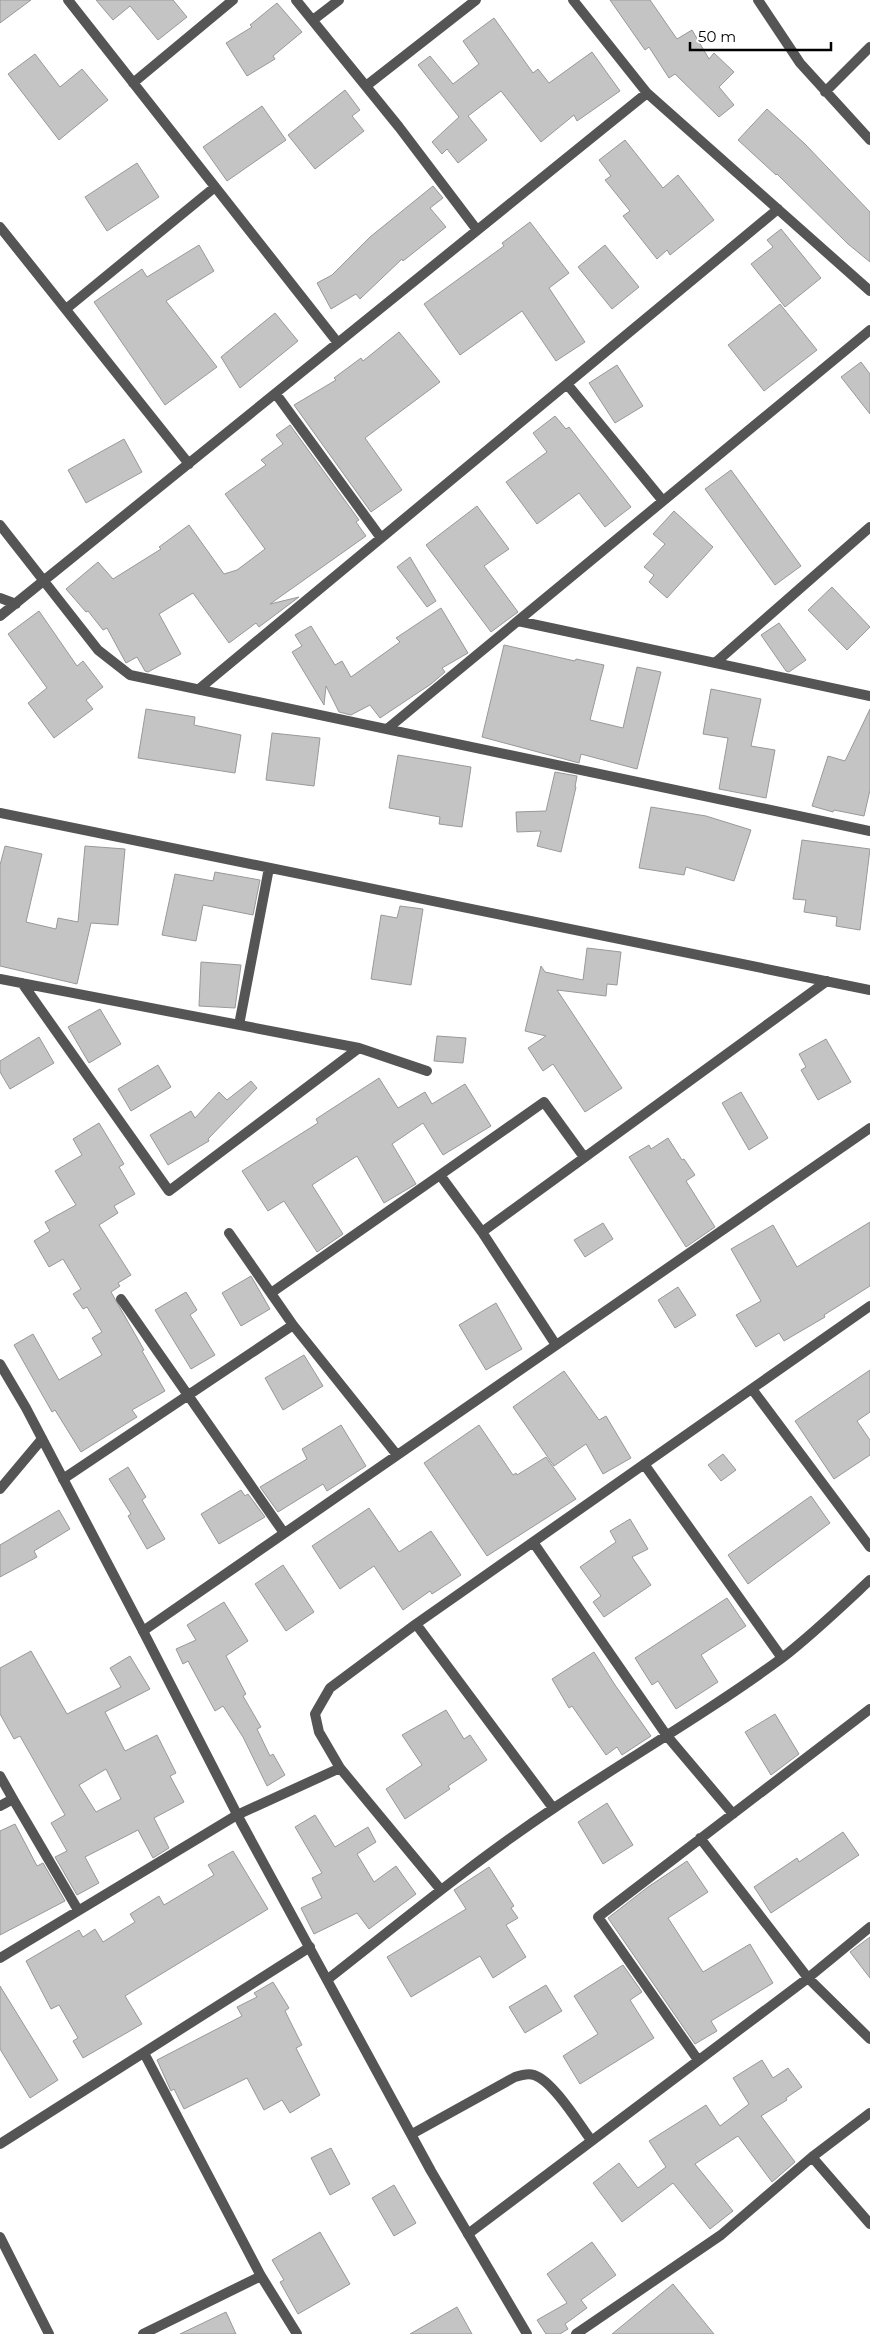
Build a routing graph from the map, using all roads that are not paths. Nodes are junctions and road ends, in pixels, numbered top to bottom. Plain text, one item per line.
1 (68, 0) edge
2 (233, 0) edge
3 (296, 0) edge
4 (339, 0) edge
5 (476, 0) edge
6 (573, 0) edge
7 (758, 0) edge
8 (313, 20) junction
9 (870, 47) edge
10 (133, 83) junction
11 (366, 86) junction
12 (825, 92) junction
13 (646, 93) junction
14 (870, 140) edge
15 (215, 187) junction
16 (778, 209) junction
17 (0, 227) edge
18 (477, 230) junction
19 (870, 291) edge
20 (66, 309) junction
21 (870, 330) edge
22 (338, 343) junction
23 (567, 384) junction
24 (276, 394) junction
25 (189, 464) junction
26 (663, 501) junction
27 (0, 525) edge
28 (870, 527) edge
29 (381, 538) junction
30 (44, 582) junction
31 (0, 598) edge
32 (16, 604) junction
33 (0, 616) edge
34 (518, 621) junction
35 (715, 663) junction
36 (199, 689) junction
37 (870, 696) edge
38 (387, 729) junction
39 (0, 813) edge
40 (870, 831) edge
41 (269, 868) junction
42 (0, 979) edge
43 (826, 981) junction
44 (22, 983) junction
45 (870, 990) edge
46 (239, 1025) junction
47 (358, 1048) junction
48 (427, 1071) dead end
49 (870, 1128) edge
50 (584, 1157) junction
51 (440, 1175) junction
52 (482, 1232) junction
53 (229, 1233) dead end
54 (271, 1293) junction
55 (121, 1298) dead end
56 (869, 1310) edge
57 (293, 1325) junction
58 (556, 1345) junction
59 (0, 1364) edge
60 (752, 1389) junction
61 (188, 1396) junction
62 (42, 1439) junction
63 (397, 1455) junction
64 (644, 1464) junction
65 (63, 1479) junction
66 (0, 1489) edge
67 (284, 1533) junction
68 (533, 1542) junction
69 (870, 1546) edge
70 (870, 1580) edge
71 (416, 1624) junction
72 (143, 1631) junction
73 (782, 1658) junction
74 (870, 1709) edge
75 (667, 1736) junction
76 (340, 1768) junction
77 (0, 1776) edge
78 (13, 1799) junction
79 (0, 1806) edge
80 (554, 1808) junction
81 (733, 1814) junction
82 (237, 1815) junction
83 (700, 1838) junction
84 (441, 1890) junction
85 (78, 1910) junction
86 (870, 1927) edge
87 (310, 1946) junction
88 (0, 1958) edge
89 (808, 1978) junction
90 (328, 1979) junction
91 (870, 2039) edge
92 (144, 2053) junction
93 (698, 2060) junction
94 (870, 2113) edge
95 (412, 2134) junction
96 (591, 2140) junction
97 (0, 2144) edge
98 (812, 2157) junction
99 (870, 2224) edge
100 (468, 2234) junction
101 (0, 2237) edge
102 (261, 2276) junction
103 (49, 2334) edge
104 (143, 2334) edge
105 (297, 2334) edge
106 (527, 2334) edge
107 (576, 2334) edge

1 - 10 street
2 - 10 street
3 - 8 street
4 - 8 street
5 - 11 street
6 - 13 street
7 - 12 street
8 - 11 street
9 - 12 street
10 - 15 street
11 - 18 street
12 - 14 street
13 - 16 street
13 - 18 street
15 - 20 street
15 - 22 street
16 - 19 street
16 - 23 street
17 - 20 street
18 - 22 street
20 - 25 street
21 - 26 street
22 - 24 street
23 - 26 street
23 - 29 street
24 - 25 street
24 - 29 street
25 - 30 street
26 - 34 street
27 - 30 street
28 - 35 street
29 - 36 street
30 - 32 street
30 - 36 street
31 - 32 street
32 - 33 street
34 - 35 street
34 - 38 street
35 - 37 street
36 - 38 street
38 - 40 street
39 - 41 street
41 - 43 street
41 - 46 street
42 - 44 street
43 - 45 street
43 - 50 street
44 - 46 street
44 - 47 street
46 - 47 street
47 - 48 street
49 - 58 street
50 - 51 street
50 - 52 street
51 - 52 street
51 - 54 street
52 - 58 street
53 - 54 street
54 - 57 street
55 - 61 street
56 - 60 street
57 - 61 street
57 - 63 street
58 - 63 street
59 - 62 street
60 - 64 street
60 - 69 street
61 - 65 street
61 - 67 street
62 - 65 street
62 - 66 street
63 - 67 street
64 - 68 street
64 - 73 street
65 - 72 street
67 - 72 street
68 - 71 street
68 - 75 street
70 - 73 street
71 - 76 street
71 - 80 street
72 - 82 street
73 - 75 street
74 - 81 street
75 - 80 street
75 - 81 street
76 - 82 street
76 - 84 street
77 - 78 street
78 - 79 street
78 - 85 street
80 - 84 street
81 - 83 street
82 - 85 street
82 - 87 street
83 - 89 street
83 - 93 street
84 - 90 street
85 - 88 street
86 - 89 street
87 - 90 street
87 - 92 street
89 - 91 street
89 - 93 street
90 - 95 street
92 - 97 street
92 - 102 street
93 - 96 street
94 - 98 street
95 - 96 street
95 - 100 street
96 - 100 street
98 - 99 street
98 - 107 street
100 - 106 street
101 - 103 street
102 - 104 street
102 - 105 street

